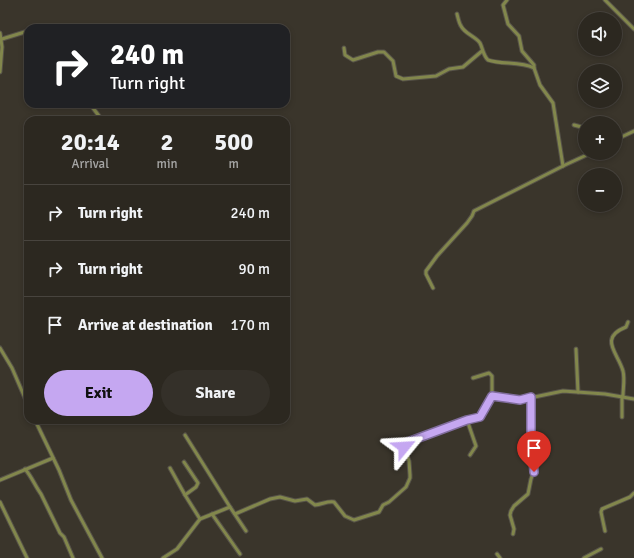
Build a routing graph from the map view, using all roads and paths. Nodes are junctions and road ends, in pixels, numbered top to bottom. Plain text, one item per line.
1 (507, 0) edge
2 (605, 0) edge
3 (457, 14) dead end
4 (634, 29) edge
5 (0, 33) edge
6 (24, 33) edge
7 (2, 39) junction
8 (344, 48) dead end
9 (482, 51) junction
10 (534, 68) junction
11 (0, 72) edge
12 (574, 125) dead end
13 (578, 126) edge
14 (634, 131) edge
15 (622, 137) edge
16 (578, 159) edge
17 (563, 166) junction
18 (434, 288) dead end
19 (628, 322) dead end
20 (0, 348) edge
21 (576, 349) dead end
22 (473, 378) dead end
23 (578, 392) junction
24 (24, 395) edge
25 (492, 396) junction
26 (622, 396) junction
27 (531, 397) junction
28 (634, 399) edge
29 (622, 417) dead end
30 (467, 420) junction
31 (37, 424) edge
32 (185, 435) dead end
33 (470, 455) dead end
34 (53, 458) junction
35 (184, 462) dead end
36 (170, 468) dead end
37 (25, 469) junction
38 (0, 480) edge
39 (634, 493) edge
40 (185, 495) junction
41 (0, 502) edge
42 (230, 507) junction
43 (212, 514) junction
44 (235, 514) junction
45 (200, 520) junction
46 (246, 531) dead end
47 (605, 531) dead end
48 (513, 534) dead end
49 (601, 549) dead end
50 (240, 554) dead end
51 (497, 554) dead end
52 (27, 558) edge
53 (73, 558) edge
54 (102, 558) edge
55 (163, 558) edge
56 (500, 558) edge
57 (584, 558) edge

1 - 10 street
2 - 4 street
3 - 9 street
5 - 7 street
6 - 7 street
7 - 11 street
8 - 9 street
9 - 10 street
10 - 17 street
12 - 13 street
14 - 15 street
16 - 17 street
17 - 18 street
19 - 26 street
20 - 24 street
21 - 23 street
22 - 25 street
23 - 26 street
23 - 27 street
25 - 27 street
25 - 30 street
26 - 28 street
26 - 29 street
27 - 48 street
30 - 33 street
30 - 44 street
31 - 34 street
32 - 42 street
34 - 37 street
34 - 54 street
35 - 40 street
36 - 40 street
37 - 38 street
37 - 53 street
39 - 47 street
40 - 45 street
41 - 52 street
42 - 43 street
42 - 44 street
43 - 45 street
43 - 50 street
44 - 46 street
45 - 55 street
49 - 57 street
51 - 56 street

